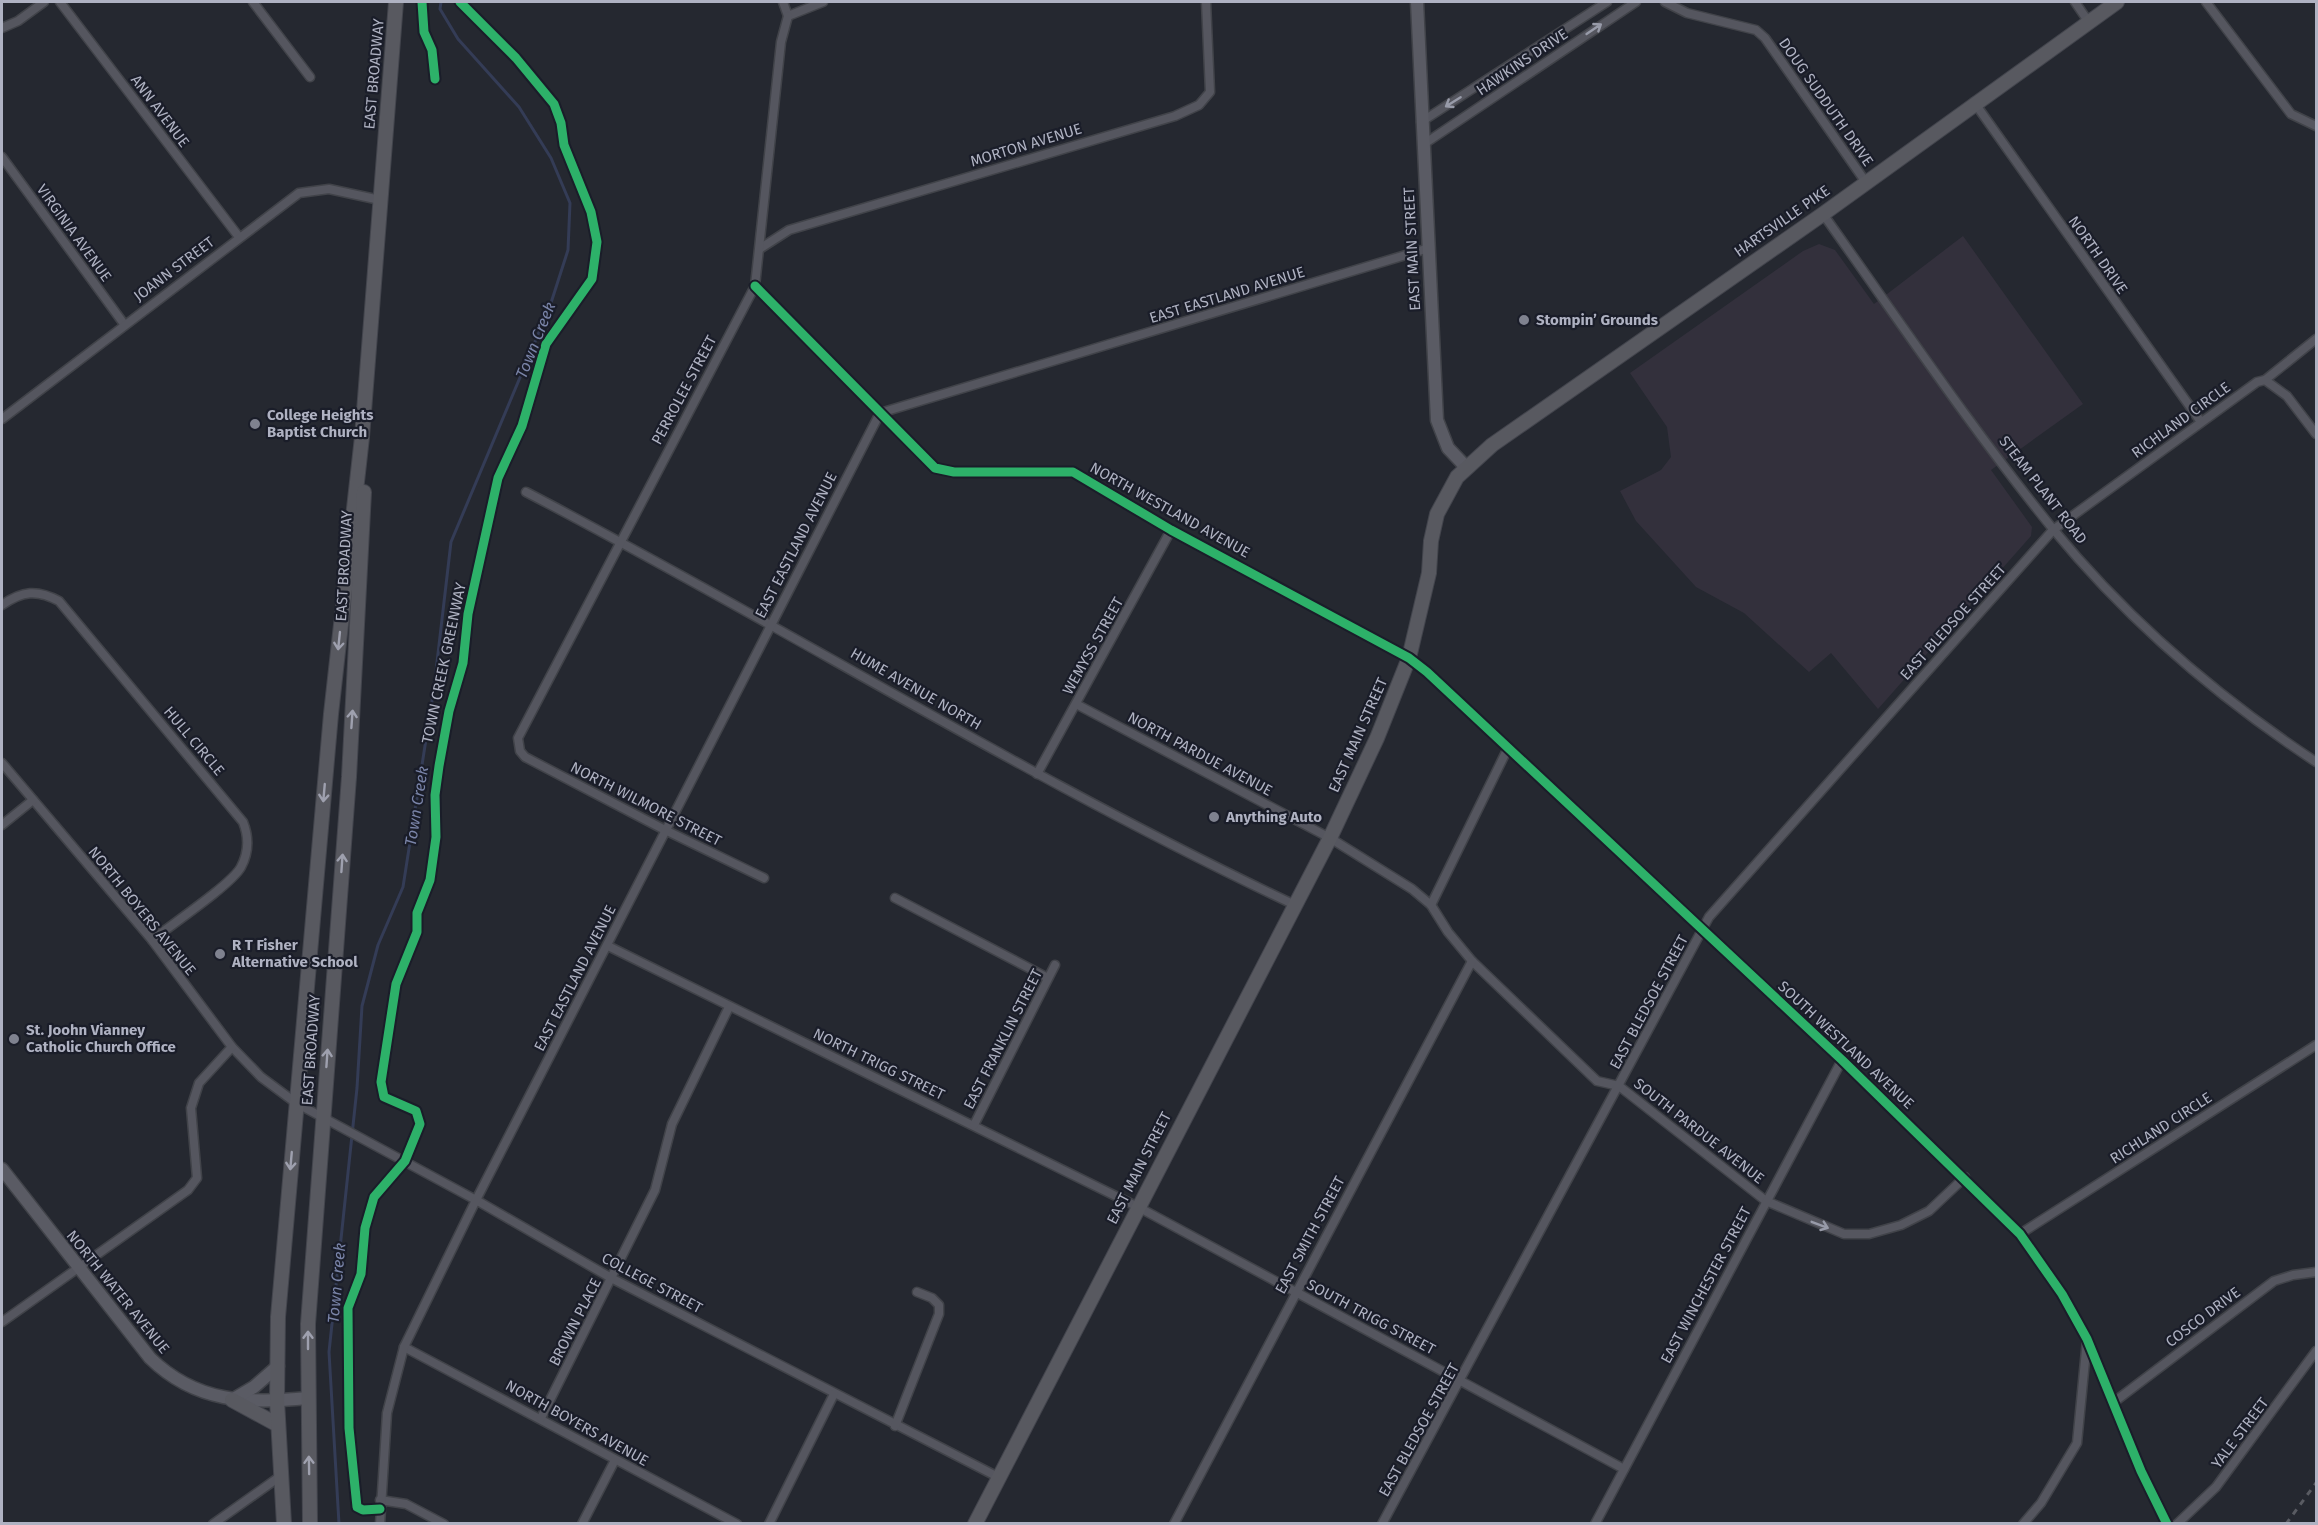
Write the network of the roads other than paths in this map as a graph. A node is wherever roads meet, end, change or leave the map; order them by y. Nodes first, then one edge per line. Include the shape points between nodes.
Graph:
1 (44, 2) edge
2 (60, 2) edge
3 (253, 2) edge
4 (396, 2) edge
5 (783, 2) edge
6 (823, 2) edge
7 (1206, 2) edge
8 (1416, 2) edge
9 (1607, 2) edge
10 (1636, 2) edge
11 (1665, 2) edge
12 (2075, 2) edge
13 (2116, 2) edge
14 (2206, 2) edge
15 (788, 16) junction
16 (2088, 21) junction
17 (2, 28) edge
18 (310, 77) dead end
19 (1974, 102) junction
20 (1421, 122) junction
21 (2316, 126) edge
22 (1424, 144) junction
23 (2, 158) edge
24 (1865, 181) junction
25 (380, 200) junction
26 (1822, 214) junction
27 (239, 237) junction
28 (760, 248) junction
29 (1429, 248) junction
30 (755, 286) junction
31 (124, 324) junction
32 (2316, 339) edge
33 (2265, 380) junction
34 (880, 413) junction
35 (2, 419) edge
36 (2201, 422) junction
37 (2316, 434) edge
38 (362, 466) junction
39 (1466, 467) junction
40 (526, 492) dead end
41 (1171, 530) junction
42 (2053, 530) junction
43 (620, 540) junction
44 (2, 605) edge
45 (771, 623) junction
46 (1409, 658) junction
47 (1076, 704) junction
48 (1508, 748) junction
49 (520, 751) joint
50 (2316, 762) edge
51 (2, 763) edge
52 (1037, 774) junction
53 (33, 800) junction
54 (2, 825) edge
55 (1311, 828) joint
56 (665, 830) junction
57 (1330, 838) junction
58 (764, 878) dead end
59 (895, 898) dead end
60 (1295, 905) junction
61 (1431, 905) junction
62 (1701, 931) junction
63 (152, 940) junction
64 (608, 946) junction
65 (1472, 961) junction
66 (1055, 965) dead end
67 (1048, 978) junction
68 (729, 1007) junction
69 (2316, 1045) edge
70 (232, 1047) junction
71 (1842, 1060) junction
72 (1619, 1086) junction
73 (296, 1103) junction
74 (323, 1116) junction
75 (974, 1125) junction
76 (2, 1169) edge
77 (1965, 1177) junction
78 (476, 1200) junction
79 (1766, 1201) junction
80 (1138, 1207) junction
81 (2020, 1234) junction
82 (79, 1268) junction
83 (2316, 1272) edge
84 (613, 1279) junction
85 (1295, 1291) junction
86 (917, 1292) dead end
87 (2, 1322) edge
88 (2087, 1339) junction
89 (404, 1347) junction
90 (2316, 1351) edge
91 (278, 1366) junction
92 (1462, 1380) junction
93 (834, 1394) junction
94 (308, 1398) junction
95 (232, 1401) junction
96 (277, 1401) junction
97 (2114, 1402) junction
98 (541, 1418) junction
99 (278, 1425) junction
100 (895, 1426) junction
101 (615, 1460) junction
102 (1624, 1469) junction
103 (282, 1475) junction
104 (1000, 1478) junction
105 (381, 1500) junction
106 (213, 1524) edge
107 (284, 1524) edge
108 (310, 1524) edge
109 (380, 1524) edge
110 (444, 1524) edge
111 (582, 1524) edge
112 (736, 1524) edge
113 (769, 1524) edge
114 (975, 1524) edge
115 (1174, 1524) edge
116 (1382, 1524) edge
117 (1595, 1524) edge
118 (2023, 1524) edge
119 (2167, 1524) edge
120 (2177, 1524) edge

1 - 17 street
2 - 27 street, ANN AVENUE
3 - 18 street
4 - 25 main road, EAST BROADWAY
5 - 15 street
6 - 15 street
7 - 28 street, MORTON AVENUE via 1209,92 1199,105 1176,116 789,230
8 - 20 street, EAST MAIN STREET
9 -> 20 street, HAWKINS DRIVE
22 -> 10 street, HAWKINS DRIVE
11 - 24 street, DOUG SUDDUTH DRIVE via 1687,13 1756,30 1765,38
12 - 16 street
13 - 16 main road, HARTSVILLE PIKE
14 - 21 street via 2292,114
15 - 28 street, PERROLEE STREET via 781,42
16 - 19 main road, HARTSVILLE PIKE
19 - 24 main road, HARTSVILLE PIKE
19 - 36 street, NORTH DRIVE
20 - 22 street, EAST MAIN STREET
22 - 29 street, EAST MAIN STREET
23 - 31 street, VIRGINIA AVENUE
24 - 26 main road, HARTSVILLE PIKE
25 - 27 street, JOANN STREET via 329,189 299,193
25 - 38 main road, EAST BROADWAY
26 - 39 main road, HARTSVILLE PIKE via 1552,402
26 - 42 street, STEAM PLANT ROAD
27 - 31 street, JOANN STREET
28 - 30 street, PERROLEE STREET
29 - 34 street, EAST EASTLAND AVENUE
29 - 39 street, EAST MAIN STREET via 1437,420 1448,448
30 - 34 street, NORTH WESTLAND AVENUE
30 - 43 street, PERROLEE STREET
31 - 35 street, JOANN STREET
32 - 33 street, RICHLAND CIRCLE
33 - 36 street, RICHLAND CIRCLE
33 - 37 street via 2287,396
34 - 41 street, NORTH WESTLAND AVENUE via 935,468 954,472 1073,472
34 - 45 street, EAST EASTLAND AVENUE
36 - 42 street, RICHLAND CIRCLE
38 -> 73 main road, EAST BROADWAY via 330,726
74 -> 38 main road, EAST BROADWAY via 349,777
39 - 46 main road, EAST MAIN STREET via 1448,489 1437,514 1429,573
40 - 43 street, HUME AVENUE NORTH
41 - 46 street, NORTH WESTLAND AVENUE
41 - 47 street, WEMYSS STREET
42 - 50 street, STEAM PLANT ROAD via 2176,656
42 - 62 street, EAST BLEDSOE STREET
43 - 45 street, HUME AVENUE NORTH
43 - 49 street, PERROLEE STREET via 518,738
44 - 63 street, HULL CIRCLE via 23,593 36,592 59,601 243,822 248,836 246,852 235,875
45 - 52 street, HUME AVENUE NORTH
45 - 56 street, EAST EASTLAND AVENUE
46 - 48 street, SOUTH WESTLAND AVENUE
46 - 57 main road, EAST MAIN STREET
47 - 52 street, WEMYSS STREET
47 - 55 street, NORTH PARDUE AVENUE
48 - 61 street
48 - 62 street, SOUTH WESTLAND AVENUE
49 - 56 street, NORTH WILMORE STREET
51 - 53 street, NORTH BOYERS AVENUE
52 - 60 street, HUME AVENUE NORTH
53 - 54 street
53 - 63 street, NORTH BOYERS AVENUE
55 - 57 street, SOUTH PARDUE AVENUE
56 - 58 street, NORTH WILMORE STREET
56 - 64 street, EAST EASTLAND AVENUE
57 - 60 main road, EAST MAIN STREET
57 - 61 street, SOUTH PARDUE AVENUE
59 - 67 street
60 - 80 main road, EAST MAIN STREET
61 - 65 street, SOUTH PARDUE AVENUE
62 - 71 street, SOUTH WESTLAND AVENUE
62 - 72 street, EAST BLEDSOE STREET
63 - 70 street, NORTH BOYERS AVENUE
64 - 68 street, NORTH TRIGG STREET
64 - 78 street, EAST EASTLAND AVENUE
65 - 72 street, SOUTH PARDUE AVENUE via 1597,1081
65 - 85 street, EAST SMITH STREET
66 - 67 street, EAST FRANKLIN STREET
67 - 75 street, EAST FRANKLIN STREET
68 - 75 street, NORTH TRIGG STREET
68 - 84 street, BROWN PLACE via 672,1124 655,1190
69 - 81 street, RICHLAND CIRCLE
70 - 73 street, NORTH BOYERS AVENUE via 261,1077
70 - 82 street via 199,1083 191,1108 197,1161 192,1185
71 - 77 street, SOUTH WESTLAND AVENUE
71 - 79 street, EAST WINCHESTER STREET
72 - 79 street, SOUTH PARDUE AVENUE
72 - 92 street, EAST BLEDSOE STREET
73 - 74 street, COLLEGE STREET
73 -> 91 main road, EAST BROADWAY
74 - 78 street, COLLEGE STREET
94 -> 74 main road, EAST BROADWAY via 308,1324
75 - 80 street, NORTH TRIGG STREET
76 - 82 street, NORTH WATER AVENUE
79 -> 77 street, SOUTH PARDUE AVENUE via 1844,1234 1869,1234 1901,1225 1929,1211
77 - 81 street, SOUTH WESTLAND AVENUE
78 - 84 street, COLLEGE STREET
78 - 89 street, EAST EASTLAND AVENUE
79 - 102 street, EAST WINCHESTER STREET
80 - 85 street, SOUTH TRIGG STREET
80 - 104 main road, EAST MAIN STREET
81 - 88 street, SOUTH WESTLAND AVENUE via 2062,1294
82 - 87 street
82 - 95 street, NORTH WATER AVENUE via 164,1372 203,1392
83 - 97 street, COSCO DRIVE via 2274,1281
84 - 93 street, COLLEGE STREET
84 - 98 street, BROWN PLACE
85 - 92 street, SOUTH TRIGG STREET
85 - 115 street, EAST SMITH STREET
86 - 100 street via 939,1305 939,1314
88 - 97 street, SOUTH WESTLAND AVENUE
88 - 118 street via 2077,1443 2041,1503
89 - 98 street, NORTH BOYERS AVENUE
89 - 105 street, EAST EASTLAND AVENUE via 387,1413
90 - 120 street, YALE STREET via 2216,1487
91 - 95 street
91 - 96 main road, EAST BROADWAY
92 - 102 street, SOUTH TRIGG STREET
92 - 116 street, EAST BLEDSOE STREET
93 - 100 street, COLLEGE STREET
93 - 113 street
94 - 96 street, NORTH WATER AVENUE
108 -> 94 main road, EAST BROADWAY
95 - 96 street, NORTH WATER AVENUE
95 - 99 main road
96 - 99 main road, EAST BROADWAY
97 - 119 street, SOUTH WESTLAND AVENUE
98 - 101 street, NORTH BOYERS AVENUE
99 - 103 main road, EAST BROADWAY
100 - 104 street, COLLEGE STREET
101 - 111 street
101 - 112 street, NORTH BOYERS AVENUE
102 - 117 street, EAST WINCHESTER STREET
103 - 106 street
103 - 107 main road, EAST BROADWAY
104 - 114 main road, EAST MAIN STREET
105 - 109 street, EAST EASTLAND AVENUE
105 - 110 street via 406,1504

